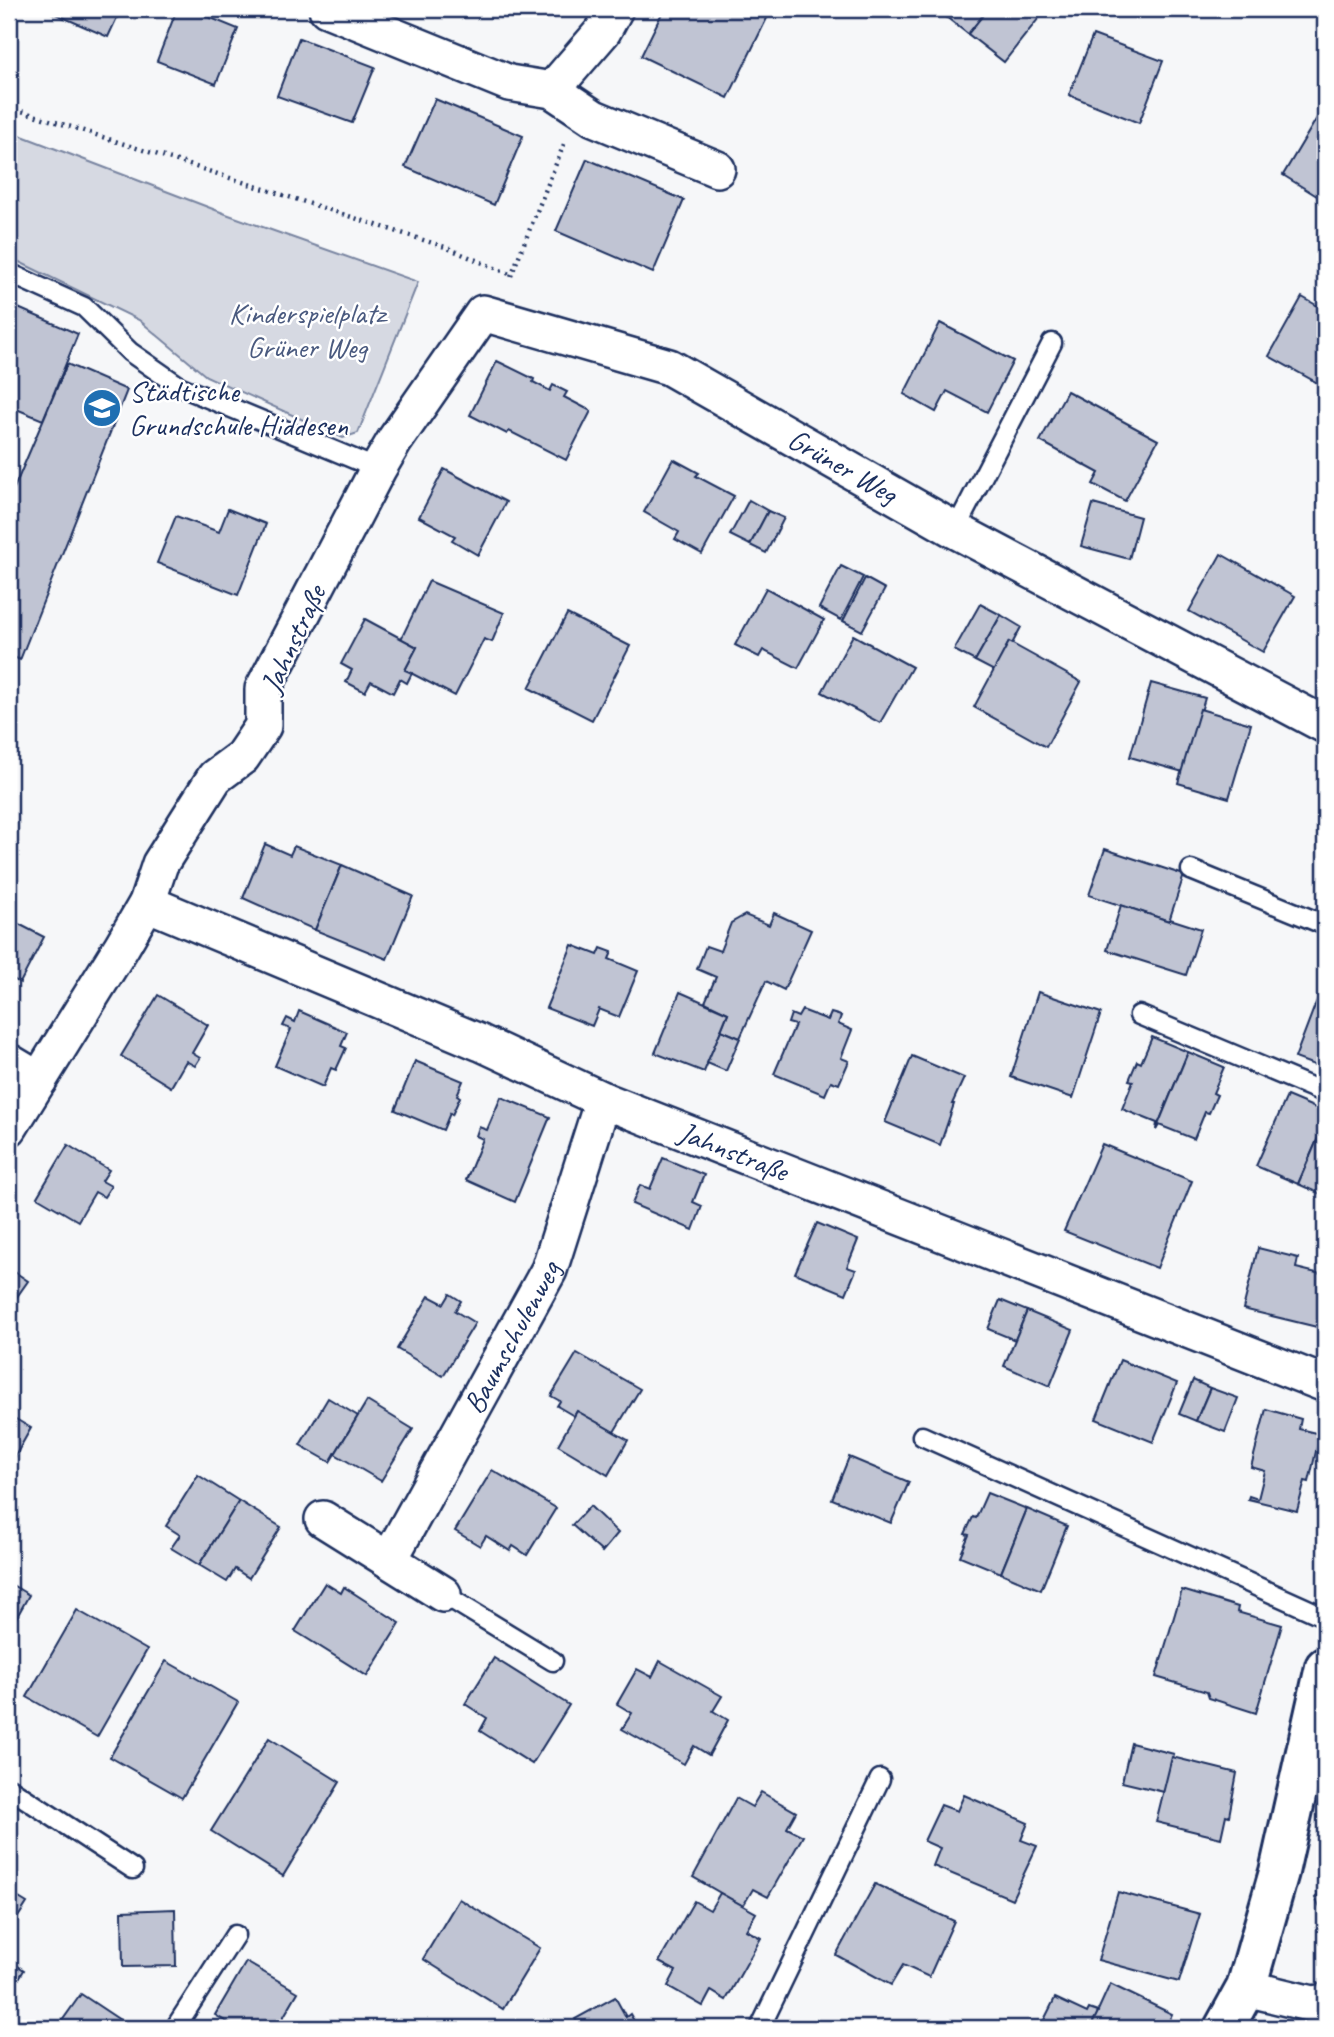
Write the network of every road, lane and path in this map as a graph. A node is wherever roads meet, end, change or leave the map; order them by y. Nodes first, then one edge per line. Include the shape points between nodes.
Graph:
1 (327, 9) edge
2 (615, 9) edge
3 (552, 90) junction
4 (9, 107) edge
5 (717, 169) dead end
6 (9, 273) edge
7 (512, 275) junction
8 (483, 313) junction
9 (1052, 343) dead end
10 (386, 455) junction
11 (955, 530) junction
12 (1325, 725) edge
13 (1191, 870) dead end
14 (147, 902) junction
15 (1325, 925) edge
16 (1139, 1015) dead end
17 (9, 1062) edge
18 (40, 1080) junction
19 (1325, 1093) edge
20 (603, 1100) junction
21 (9, 1128) edge
22 (1325, 1384) edge
23 (922, 1436) dead end
24 (323, 1519) dead end
25 (389, 1560) junction
26 (443, 1594) joint
27 (1325, 1617) edge
28 (553, 1661) dead end
29 (1325, 1667) edge
30 (880, 1779) dead end
31 (9, 1788) edge
32 (133, 1869) dead end
33 (235, 1935) dead end
34 (1246, 1989) junction
35 (1325, 2002) edge
36 (175, 2028) edge
37 (761, 2028) edge
38 (1224, 2028) edge

1 - 3 street via 509,83
2 - 3 street via 603,32
3 - 5 street via 594,118
3 - 7 path via 570,127
4 - 7 path via 445,247
6 - 10 lane via 84,307 130,352 179,386
7 - 8 path
8 - 10 street
8 - 11 street, Grüner Weg via 669,367
9 - 11 lane
10 - 14 street, Jahnstraße via 262,689 262,726 242,757 215,777 160,864
11 - 12 street, Grüner Weg
13 - 15 lane
14 - 18 street, Jahnstraße
14 - 20 street, Jahnstraße via 481,1043
16 - 19 lane
17 - 18 street
18 - 21 street, Jahnstraße
20 - 22 street, Jahnstraße
20 - 25 street, Baumschulenweg via 549,1270
23 - 27 lane
24 - 25 street
25 - 26 street
26 - 28 lane
29 - 34 main road via 1279,1872
30 - 37 lane
31 - 32 lane
33 - 36 lane
34 - 35 street via 1312,2004
34 - 38 main road

